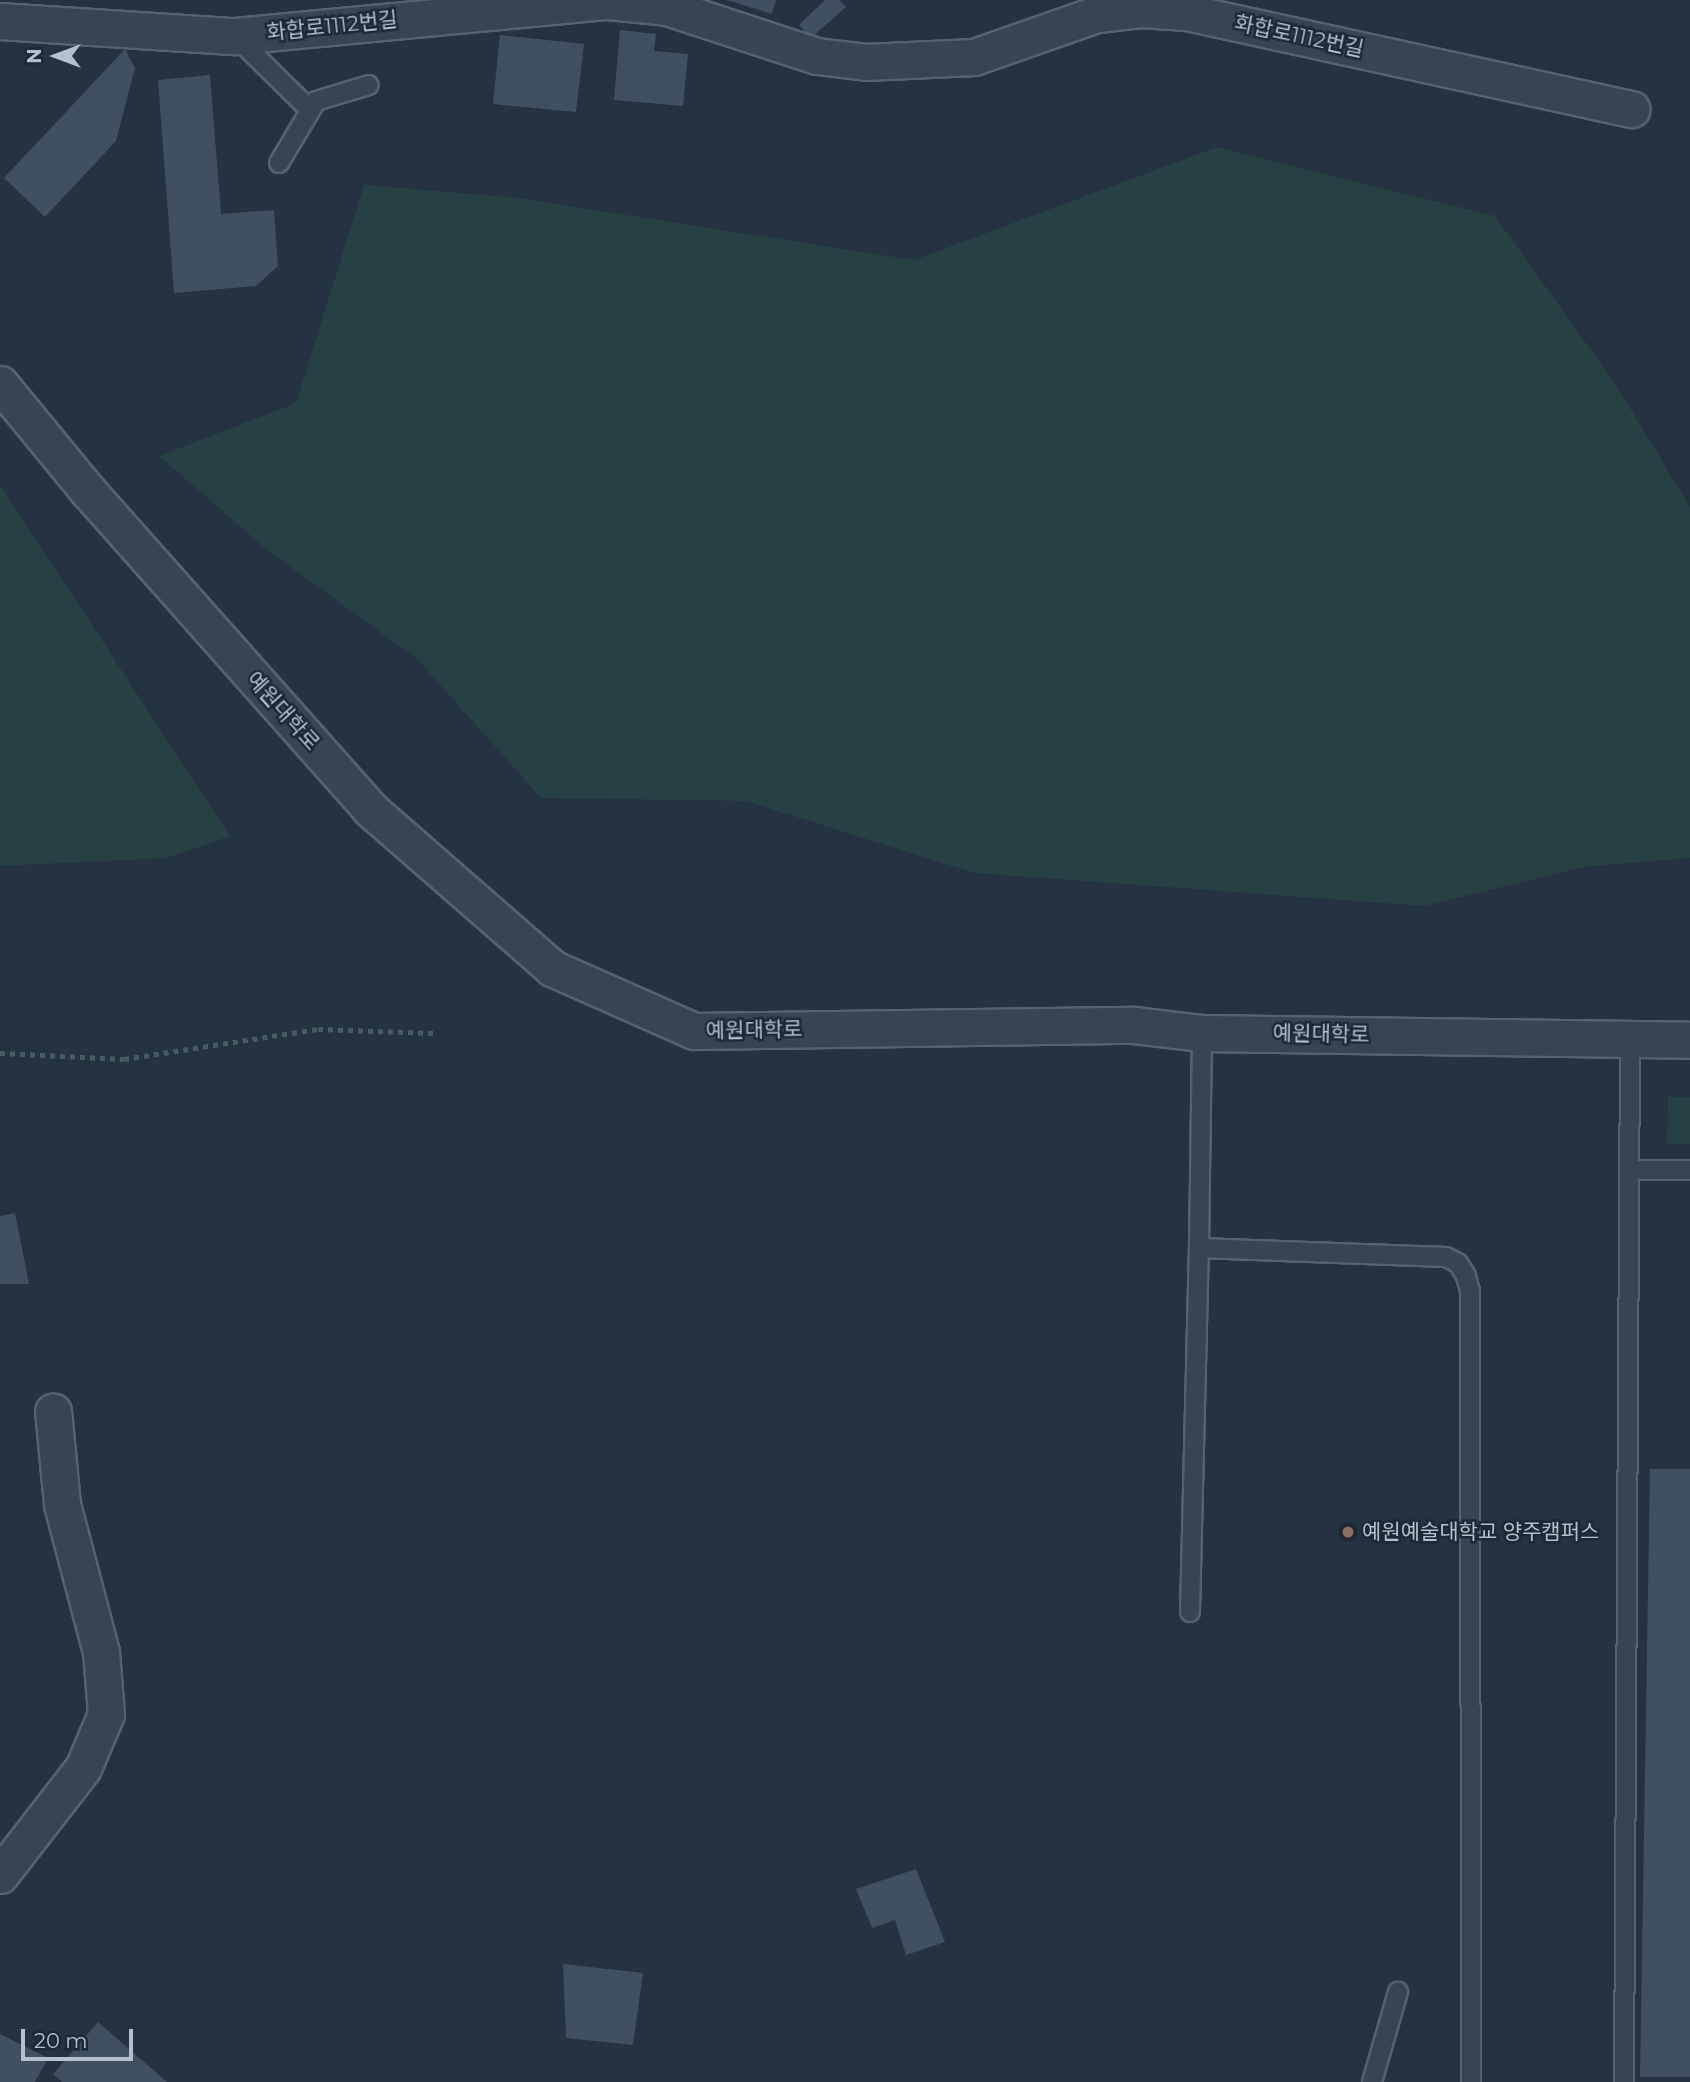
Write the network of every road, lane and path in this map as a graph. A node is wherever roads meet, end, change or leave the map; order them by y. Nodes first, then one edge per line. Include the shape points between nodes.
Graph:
1 (13, 14) edge
2 (235, 36) junction
3 (369, 85) dead end
4 (1632, 108) dead end
5 (309, 110) junction
6 (279, 163) dead end
7 (0, 384) edge
8 (1202, 1032) junction
9 (433, 1033) dead end
10 (1630, 1039) junction
11 (1690, 1040) edge
12 (0, 1053) edge
13 (1629, 1170) junction
14 (1690, 1170) edge
15 (1199, 1248) junction
16 (53, 1411) dead end
17 (1190, 1612) dead end
18 (0, 1875) edge
19 (1398, 1992) dead end
20 (1372, 2082) edge
21 (1471, 2082) edge
22 (1624, 2082) edge

1 - 2 street, 화합로1112번길
2 - 4 street, 화합로1112번길 via 607,1 667,7 817,56 866,62 919,61 974,57 1097,15 1152,10 1186,12
2 - 5 lane
3 - 5 lane via 328,94
5 - 6 lane
7 - 8 street, 예원대학로 via 88,491 370,809 552,968 694,1031 1134,1025
8 - 10 street, 예원대학로
8 - 15 lane
9 - 12 path via 318,1029 124,1059
10 - 11 street, 예원대학로
10 - 13 lane
13 - 14 lane
13 - 22 lane
15 - 17 lane
15 - 21 lane via 1446,1257 1458,1263 1466,1276 1470,1291
16 - 18 street via 62,1504 101,1652 106,1714 83,1768
19 - 20 lane

